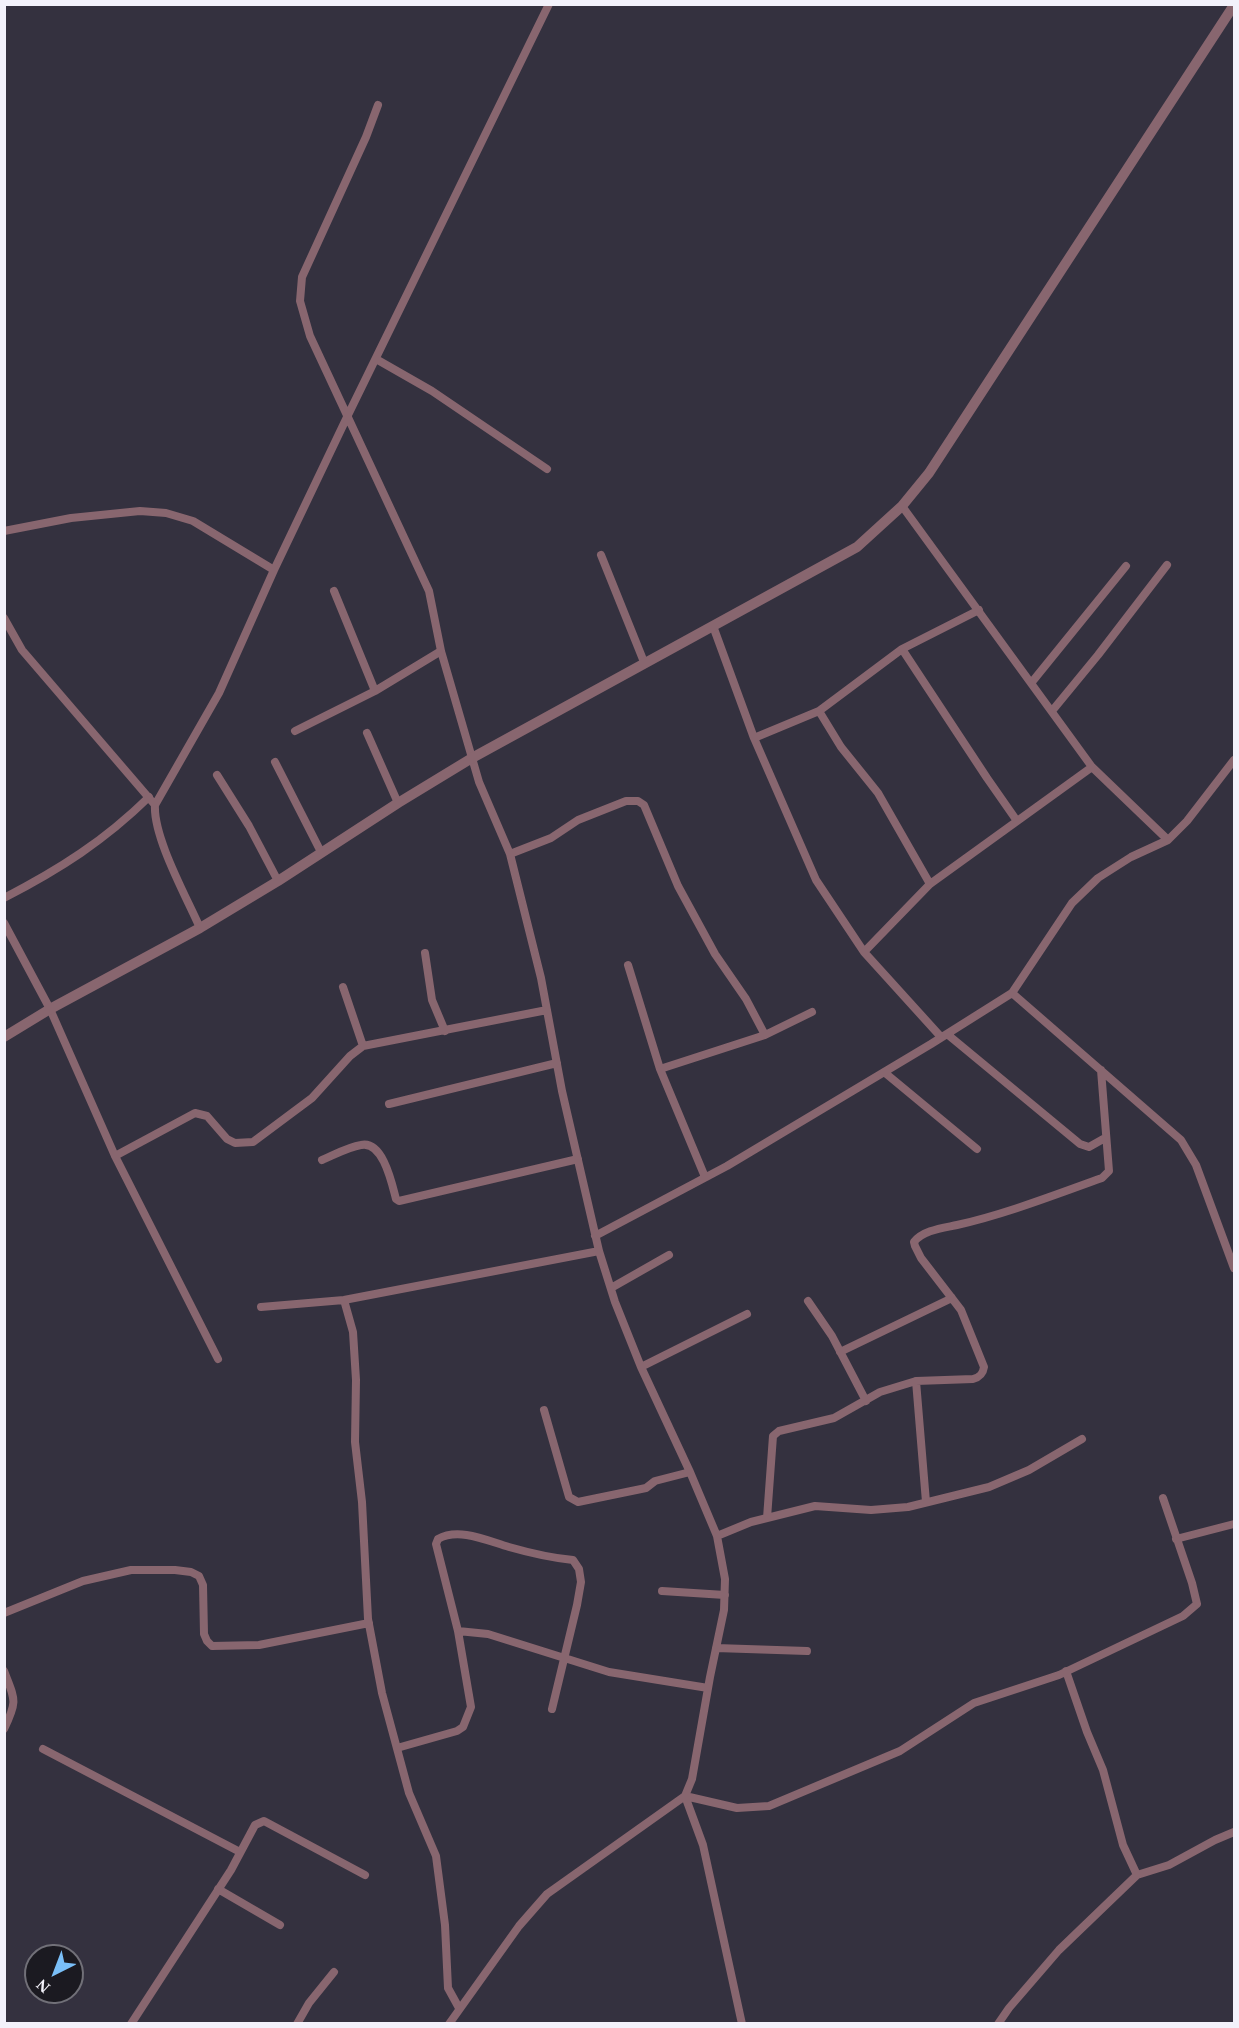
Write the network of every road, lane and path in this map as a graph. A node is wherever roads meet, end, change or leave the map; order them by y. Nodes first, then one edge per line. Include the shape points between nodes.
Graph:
1 (549, 4) edge
2 (1234, 5) edge
3 (378, 105) dead end
4 (376, 359) junction
5 (348, 415) junction
6 (547, 469) dead end
7 (902, 506) junction
8 (4, 531) edge
9 (601, 555) dead end
10 (1167, 565) dead end
11 (1126, 566) dead end
12 (274, 570) junction
13 (334, 591) dead end
14 (979, 610) junction
15 (4, 618) edge
16 (713, 626) junction
17 (902, 649) junction
18 (441, 651) junction
19 (644, 662) junction
20 (1032, 682) junction
21 (375, 691) junction
22 (819, 711) junction
23 (1052, 711) junction
24 (295, 731) dead end
25 (368, 733) dead end
26 (754, 738) junction
27 (472, 758) junction
28 (1234, 760) edge
29 (275, 762) dead end
30 (1092, 767) junction
31 (217, 775) dead end
32 (148, 797) junction
33 (398, 802) junction
34 (155, 805) junction
35 (1017, 821) junction
36 (1168, 840) junction
37 (321, 852) junction
38 (510, 854) junction
39 (278, 881) junction
40 (930, 884) junction
41 (4, 898) edge
42 (4, 923) edge
43 (200, 928) junction
44 (864, 952) junction
45 (425, 953) dead end
46 (628, 965) dead end
47 (343, 987) dead end
48 (1012, 993) junction
49 (50, 1009) junction
50 (547, 1010) junction
51 (812, 1012) dead end
52 (445, 1031) junction
53 (765, 1035) junction
54 (944, 1035) junction
55 (4, 1037) edge
56 (363, 1046) junction
57 (557, 1063) junction
58 (660, 1068) junction
59 (1101, 1070) junction
60 (884, 1072) junction
61 (389, 1104) dead end
62 (1106, 1138) junction
63 (977, 1149) dead end
64 (115, 1156) junction
65 (578, 1159) junction
66 (322, 1160) dead end
67 (705, 1177) junction
68 (595, 1236) junction
69 (599, 1251) junction
70 (669, 1255) dead end
71 (1234, 1268) edge
72 (611, 1288) junction
73 (952, 1298) junction
74 (344, 1300) junction
75 (808, 1300) dead end
76 (261, 1307) dead end
77 (747, 1314) dead end
78 (840, 1352) junction
79 (218, 1359) dead end
80 (641, 1367) junction
81 (916, 1381) junction
82 (866, 1401) junction
83 (544, 1410) dead end
84 (1082, 1439) dead end
85 (690, 1472) junction
86 (1162, 1498) dead end
87 (926, 1502) junction
88 (767, 1518) junction
89 (1234, 1524) edge
90 (717, 1536) junction
91 (1176, 1539) junction
92 (662, 1591) dead end
93 (724, 1595) junction
94 (4, 1612) edge
95 (369, 1623) junction
96 (458, 1631) junction
97 (716, 1648) junction
98 (807, 1651) dead end
99 (564, 1658) junction
100 (4, 1671) edge
101 (1066, 1671) junction
102 (708, 1688) junction
103 (552, 1709) dead end
104 (4, 1729) edge
105 (397, 1748) junction
106 (43, 1749) dead end
107 (685, 1796) junction
108 (1234, 1832) edge
109 (240, 1852) junction
110 (364, 1875) dead end
111 (1137, 1875) junction
112 (218, 1889) junction
113 (280, 1925) dead end
114 (334, 1972) dead end
115 (459, 2008) junction
116 (131, 2024) edge
117 (297, 2024) edge
118 (448, 2024) edge
119 (742, 2024) edge
120 (998, 2024) edge

1 - 4 street
2 - 7 street via 929,473
3 - 5 street via 302,277 300,301 310,336
4 - 5 street
4 - 6 street via 432,391
5 - 12 street
5 - 18 street via 429,591
7 - 14 street
7 - 16 street via 857,547
8 - 12 street via 82,517 140,511 166,513 193,521
9 - 19 street
10 - 23 street
11 - 20 street
12 - 34 street via 219,693
13 - 21 street
14 - 17 street
14 - 20 street
15 - 32 street via 22,650
16 - 19 street
16 - 26 street
17 - 22 street
17 - 35 street
18 - 21 street
18 - 27 street
19 - 27 street
20 - 23 street
21 - 24 street
22 - 26 street
22 - 40 street via 878,794
23 - 30 street
25 - 33 street
26 - 44 street via 816,880
27 - 33 street
27 - 38 street
28 - 36 street
29 - 37 street
30 - 35 street
30 - 36 street
31 - 39 street
32 - 34 street
32 - 41 street via 75,859
33 - 37 street
34 - 43 street via 154,817 162,842
35 - 40 street
36 - 48 street via 1098,878 1072,903
37 - 39 street
38 - 50 street
38 - 53 street via 626,801 644,805 678,886
39 - 43 street
40 - 44 street
42 - 49 street
43 - 49 street
44 - 54 street
45 - 52 street via 432,1000
46 - 58 street
47 - 56 street
48 - 54 street
48 - 59 street
49 - 55 street
49 - 64 street
50 - 52 street
50 - 57 street
51 - 53 street
52 - 56 street
53 - 58 street
54 - 60 street
54 - 62 street via 1080,1144 1089,1147
56 - 64 street via 312,1098 253,1142 235,1143 227,1139 207,1116 195,1113
57 - 61 street
57 - 65 street
58 - 67 street
59 - 62 street
59 - 71 street via 1181,1140 1196,1165
60 - 63 street
60 - 67 street
62 - 73 street via 1109,1171 1102,1178 989,1218 919,1236 915,1246
64 - 79 street
65 - 66 street via 399,1201 386,1164 372,1146 363,1144
65 - 68 street
67 - 68 street
68 - 69 street
69 - 72 street
69 - 74 street
70 - 72 street
72 - 80 street
73 - 78 street
73 - 81 street via 961,1310 983,1372 973,1379
74 - 76 street
74 - 95 street via 354,1342 355,1442
75 - 78 street
77 - 80 street
78 - 82 street
80 - 85 street
81 - 82 street via 880,1392
81 - 87 street
82 - 88 street via 834,1418 779,1431 773,1436
83 - 85 street via 573,1500 646,1488
84 - 87 street via 1029,1470 989,1487
85 - 90 street
86 - 91 street
87 - 88 street via 871,1510 815,1506
88 - 90 street
89 - 91 street
90 - 93 street
91 - 101 street via 1197,1604 1183,1616
92 - 93 street
93 - 97 street
94 - 95 street via 83,1581 131,1570 175,1570 199,1576 203,1585 204,1634 212,1646 259,1645
95 - 105 street
96 - 99 street via 488,1634
96 - 99 street via 436,1544 444,1535 479,1536 509,1547 573,1560 581,1582
96 - 105 street via 471,1707 468,1717 457,1731
97 - 98 street
97 - 102 street
99 - 102 street via 609,1672
99 - 103 street
100 - 104 street via 15,1701
101 - 107 street via 974,1703 900,1751 769,1806 737,1808
101 - 111 street via 1103,1770 1123,1845
102 - 107 street via 692,1779
105 - 115 street via 409,1792 436,1856 448,1988
106 - 109 street
107 - 115 street via 547,1894
107 - 119 street via 703,1845
108 - 111 street via 1169,1865
109 - 110 street via 255,1825 264,1821
109 - 112 street
111 - 120 street via 1073,1936
112 - 113 street
112 - 116 street
114 - 117 street
115 - 118 street

